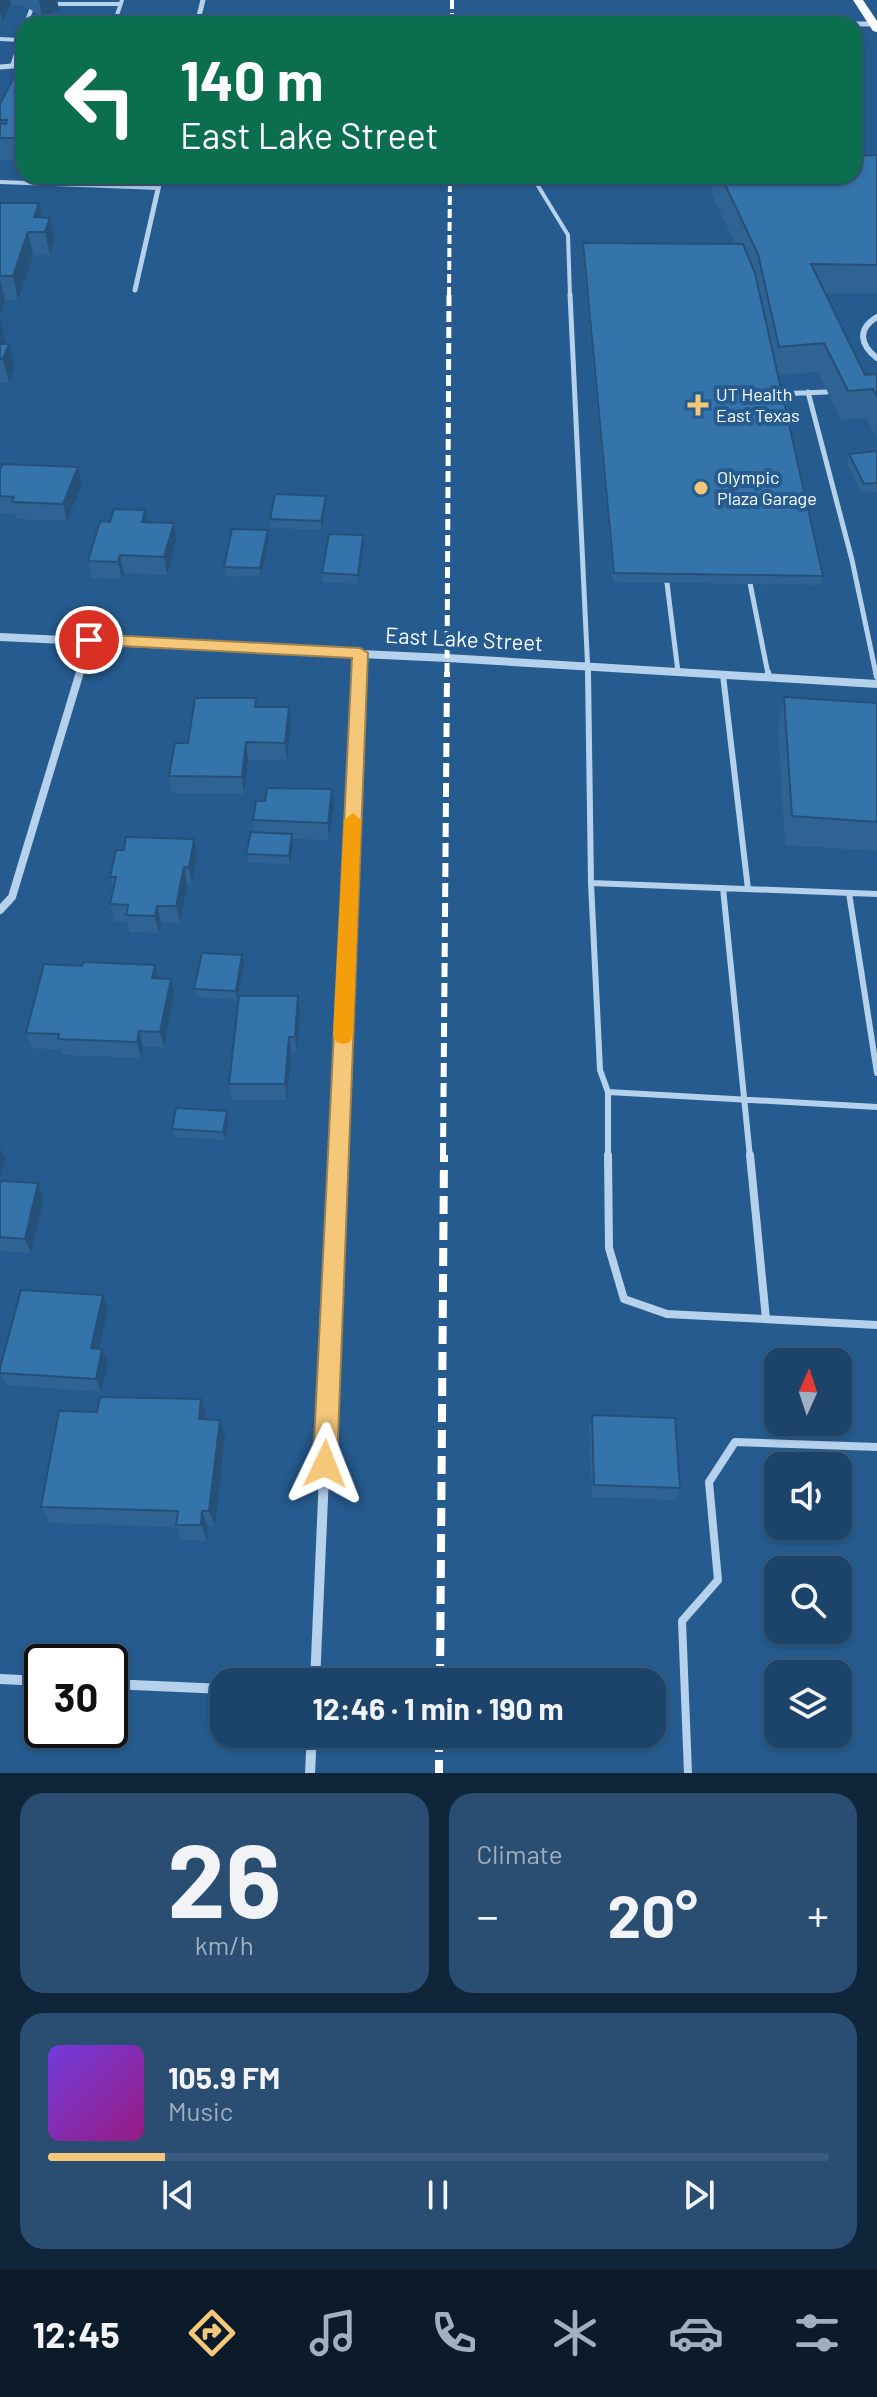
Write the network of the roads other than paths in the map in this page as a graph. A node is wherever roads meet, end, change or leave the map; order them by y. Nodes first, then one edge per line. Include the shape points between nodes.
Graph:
1 (858, 0) edge
2 (121, 2) edge
3 (48, 4) dead end
4 (31, 10) dead end
5 (29, 16) edge
6 (875, 27) edge
7 (16, 56) edge
8 (12, 66) junction
9 (16, 66) edge
10 (0, 67) edge
11 (51, 184) edge
12 (159, 184) edge
13 (537, 184) edge
14 (77, 185) joint
15 (158, 188) junction
16 (135, 290) dead end
17 (877, 317) edge
18 (877, 358) edge
19 (808, 392) junction
20 (827, 392) dead end
21 (776, 394) edge
22 (667, 583) edge
23 (750, 583) edge
24 (0, 637) edge
25 (89, 640) junction
26 (360, 653) junction
27 (588, 666) junction
28 (678, 672) junction
29 (723, 675) junction
30 (877, 677) edge
31 (769, 678) junction
32 (877, 684) edge
33 (591, 883) junction
34 (723, 888) junction
35 (748, 889) junction
36 (849, 893) junction
37 (877, 894) edge
38 (0, 910) edge
39 (877, 1073) edge
40 (608, 1092) junction
41 (743, 1100) junction
42 (877, 1107) edge
43 (766, 1319) junction
44 (877, 1325) edge
45 (877, 1447) edge
46 (316, 1668) edge
47 (0, 1679) edge
48 (24, 1680) edge
49 (128, 1685) edge
50 (210, 1688) edge
51 (311, 1748) edge
52 (310, 1773) edge
53 (688, 1773) edge

1 - 6 main road
2 - 3 lane
4 - 5 lane
7 - 8 lane
8 - 9 street
8 - 10 street
11 - 14 lane
12 - 15 street
13 - 27 lane via 568,235
14 - 15 lane
15 - 16 street
17 - 18 street via 860,335
19 - 20 lane
19 - 21 lane
19 - 30 lane
22 - 28 lane
23 - 31 lane
24 - 25 street, East Lake Street
25 - 26 street, East Lake Street
25 - 38 street via 12,897
26 - 27 street, East Lake Street
26 - 46 street
27 - 28 street, East Lake Street
27 - 33 lane
28 - 29 street, East Lake Street
29 - 31 street, East Lake Street
29 - 35 lane
31 - 32 street, East Lake Street
33 - 34 lane
33 - 40 lane via 600,1070
34 - 35 lane
34 - 41 lane
35 - 36 lane
36 - 37 lane
36 - 39 lane
40 - 41 lane
40 - 43 lane via 609,1248 624,1299 667,1314
41 - 42 lane
41 - 43 lane
43 - 44 lane
45 - 53 lane via 735,1442 709,1482 718,1580 682,1621
47 - 48 street
49 - 50 street
51 - 52 street

